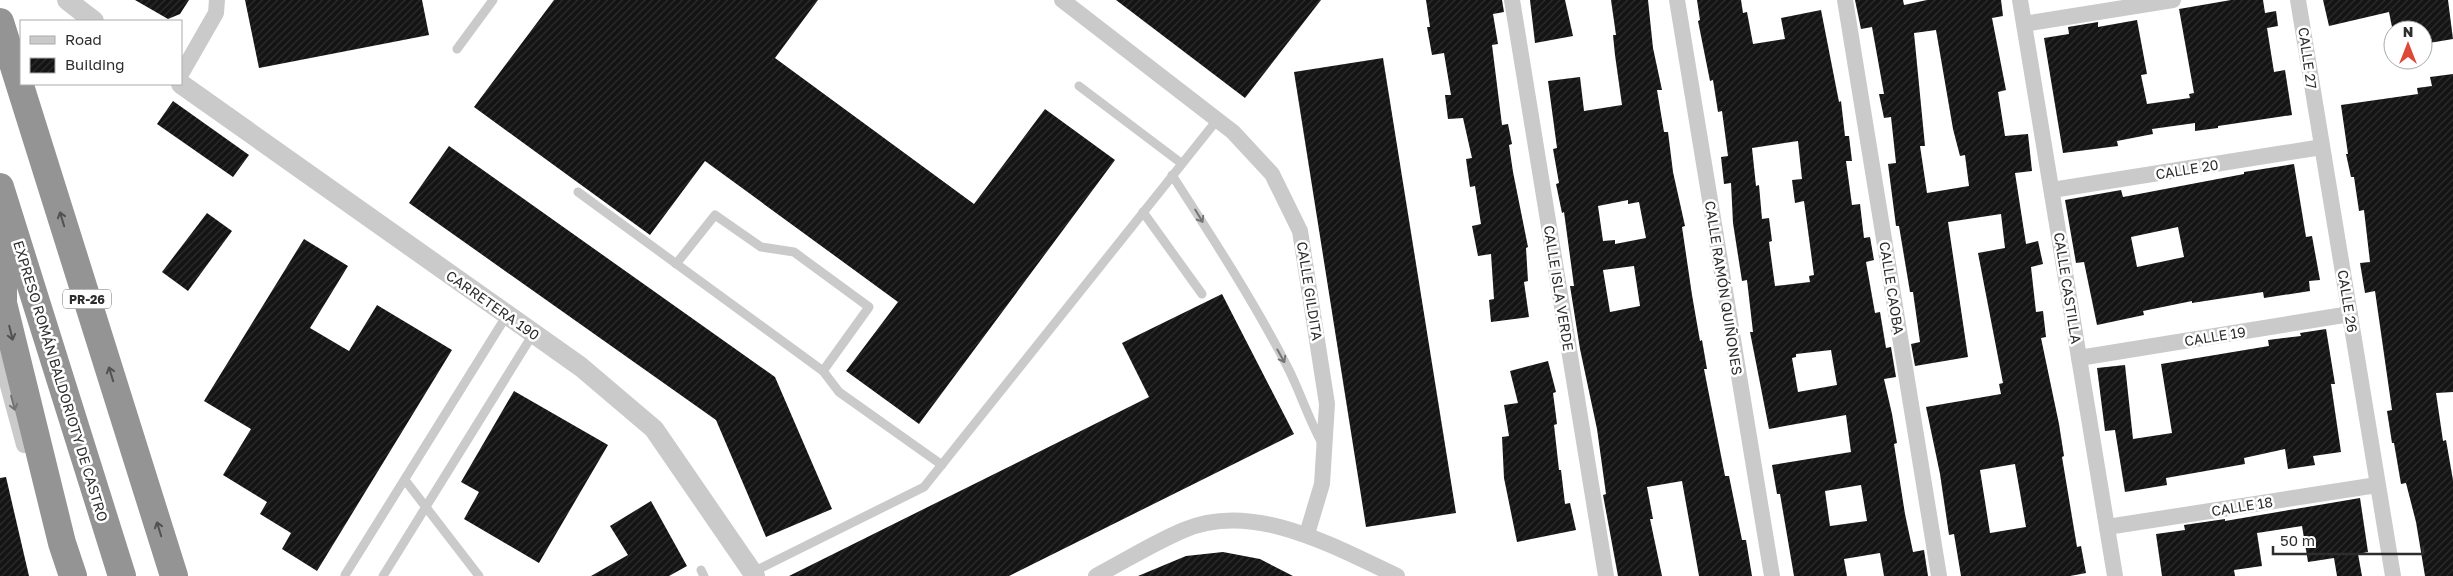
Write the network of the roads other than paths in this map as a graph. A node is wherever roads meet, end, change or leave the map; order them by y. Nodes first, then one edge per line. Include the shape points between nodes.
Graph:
1 (67, 0) edge
2 (217, 0) edge
3 (493, 0) edge
4 (1062, 0) edge
5 (1512, 0) edge
6 (1676, 0) edge
7 (1845, 0) edge
8 (2020, 0) edge
9 (2173, 0) edge
10 (2298, 0) edge
11 (93, 20) edge
12 (0, 22) edge
13 (2024, 24) junction
14 (457, 49) dead end
15 (182, 72) edge
16 (182, 85) edge
17 (1079, 86) dead end
18 (2316, 116) joint
19 (1217, 120) junction
20 (2322, 147) junction
21 (1182, 163) junction
22 (1172, 175) junction
23 (2052, 190) junction
24 (2, 192) edge
25 (578, 192) dead end
26 (1143, 212) junction
27 (676, 264) junction
28 (1202, 294) dead end
29 (2350, 314) junction
30 (507, 315) junction
31 (534, 334) junction
32 (0, 356) edge
33 (2079, 358) junction
34 (823, 371) junction
35 (1324, 445) junction
36 (942, 466) junction
37 (405, 480) junction
38 (2377, 485) junction
39 (427, 506) junction
40 (2107, 527) junction
41 (1307, 534) junction
42 (62, 542) junction
43 (754, 574) edge
44 (345, 575) edge
45 (73, 576) edge
46 (122, 576) edge
47 (174, 576) edge
48 (383, 576) edge
49 (479, 576) edge
50 (1096, 576) edge
51 (1397, 576) edge
52 (1606, 576) edge
53 (1772, 576) edge
54 (1939, 576) edge
55 (2116, 576) edge
56 (2393, 576) edge

1 - 11 street
2 - 15 street via 216,14
3 - 14 lane
4 - 19 street, CALLE GILDITA
5 - 52 street, CALLE ISLA VERDE
6 - 53 street, CALLE RAMÓN QUIÑONES
7 - 54 street, CALLE CAOBA
8 - 13 street, CALLE CASTILLA
9 - 13 street
10 - 18 street, CALLE 27
47 -> 12 highway, PR-26
13 - 23 street, CALLE CASTILLA
16 - 30 street, CARRETERA 190
17 - 21 lane
18 - 20 street, CALLE 26
19 - 21 lane
19 - 35 street, CALLE GILDITA via 1233,132 1272,174 1300,231 1327,404
20 - 23 street, CALLE 20
20 - 29 street, CALLE 26
21 - 22 lane
22 - 26 lane
22 -> 35 lane via 1264,324
23 - 33 street, CALLE CASTILLA
24 -> 42 highway via 4,303
24 - 46 highway, EXPRESO ROMÁN BALDORIOTY DE CASTRO
25 - 27 lane
26 - 28 lane
26 - 36 lane
27 - 34 lane
27 - 34 lane via 715,214 761,247 794,252 869,307
29 - 33 street, CALLE 19
29 - 38 street, CALLE 26
30 - 31 street, CARRETERA 190
30 - 37 lane
31 - 39 lane
31 - 43 street, CARRETERA 190 via 581,367 654,429
32 -> 42 street via 40,502
33 - 40 street, CALLE CASTILLA
34 - 36 lane via 839,392
35 - 41 street, CALLE GILDITA via 1322,484
36 - 43 lane via 924,487
37 - 39 lane
37 - 44 lane
38 - 40 street, CALLE 18
38 - 56 street, CALLE 26
39 - 48 lane
39 - 49 lane
40 - 55 street, CALLE CASTILLA
41 - 50 street via 1256,523 1222,520 1185,529
41 - 51 street
42 - 45 highway

